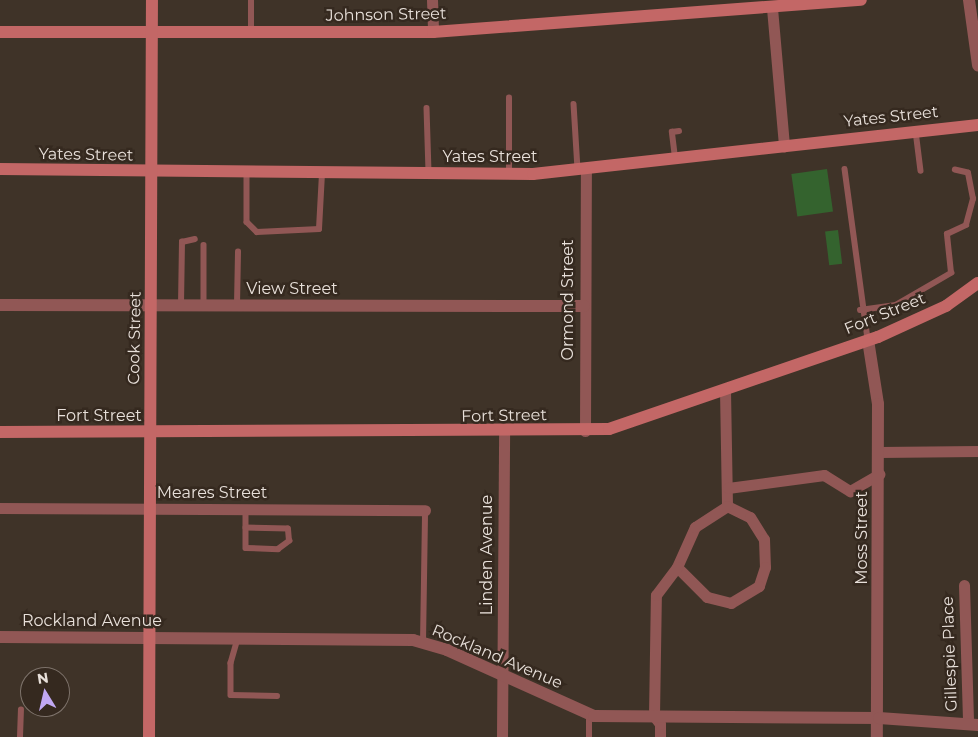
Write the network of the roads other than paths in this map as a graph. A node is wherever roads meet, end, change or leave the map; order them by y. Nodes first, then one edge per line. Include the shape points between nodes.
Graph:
1 (152, 0) edge
2 (251, 0) edge
3 (432, 0) edge
4 (861, 0) edge
5 (969, 0) edge
6 (772, 8) junction
7 (0, 32) edge
8 (432, 32) junction
9 (251, 33) junction
10 (152, 34) junction
11 (978, 65) edge
12 (509, 98) dead end
13 (574, 104) dead end
14 (427, 108) dead end
15 (978, 125) edge
16 (679, 131) dead end
17 (916, 131) junction
18 (784, 146) junction
19 (675, 159) junction
20 (0, 169) edge
21 (582, 169) junction
22 (844, 169) dead end
23 (955, 170) dead end
24 (152, 172) junction
25 (921, 172) dead end
26 (247, 173) junction
27 (322, 173) junction
28 (429, 173) junction
29 (509, 174) junction
30 (975, 199) edge
31 (195, 239) dead end
32 (204, 245) dead end
33 (238, 252) dead end
34 (978, 283) edge
35 (0, 305) edge
36 (152, 305) junction
37 (181, 305) junction
38 (204, 305) junction
39 (237, 305) junction
40 (584, 306) junction
41 (860, 310) junction
42 (868, 340) junction
43 (725, 390) junction
44 (585, 431) junction
45 (0, 432) edge
46 (149, 432) junction
47 (504, 432) junction
48 (978, 451) edge
49 (879, 452) junction
50 (879, 474) junction
51 (728, 488) junction
52 (727, 506) junction
53 (0, 508) edge
54 (149, 509) junction
55 (246, 509) junction
56 (425, 510) joint
57 (246, 528) junction
58 (677, 567) junction
59 (964, 585) dead end
60 (0, 637) edge
61 (150, 638) junction
62 (238, 639) junction
63 (423, 643) junction
64 (504, 677) junction
65 (277, 696) dead end
66 (590, 713) junction
67 (654, 716) junction
68 (21, 717) edge
69 (879, 718) junction
70 (973, 724) edge
71 (20, 737) edge
72 (149, 737) edge
73 (502, 737) edge
74 (589, 737) edge
75 (660, 737) edge
76 (877, 737) edge

1 - 10 main road, Cook Street
2 - 9 lane
3 - 8 street
4 - 6 main road, Johnson Street
5 - 11 street
6 - 8 main road, Johnson Street
6 - 18 street
7 - 10 main road, Johnson Street
8 - 9 main road, Johnson Street
9 - 10 main road, Johnson Street
10 - 24 main road, Cook Street
12 - 29 lane
13 - 21 lane
14 - 28 lane
15 - 17 main road, Yates Street
16 - 19 lane via 672,132
17 - 18 main road, Yates Street
17 - 25 lane
18 - 19 main road, Yates Street
19 - 21 main road, Yates Street
20 - 24 main road, Yates Street
21 - 29 main road, Yates Street
21 - 40 street, Ormond Street
22 - 41 lane
23 - 30 lane via 968,173
24 - 26 main road, Yates Street
24 - 36 main road, Cook Street
26 - 27 main road, Yates Street
26 - 27 lane via 248,222 257,232 319,229
27 - 28 main road, Yates Street
28 - 29 main road, Yates Street
30 - 41 lane via 966,225 947,234 951,273 945,280 896,305
31 - 37 lane via 182,242
32 - 38 lane
33 - 39 lane
34 - 42 main road, Fort Street via 928,316
35 - 36 street, View Street
36 - 37 street, View Street
36 - 46 main road, Cook Street
37 - 38 street, View Street
38 - 39 street, View Street
39 - 40 street, View Street
40 - 44 street, Ormond Street
41 - 42 lane
42 - 43 main road, Fort Street
42 - 49 street, Moss Street via 878,404
43 - 44 main road, Fort Street via 637,422
43 - 51 street
44 - 47 main road, Fort Street
45 - 46 main road, Fort Street
46 - 47 main road, Fort Street
46 - 54 main road, Cook Street
47 - 64 street, Linden Avenue
48 - 49 street
49 - 50 street, Moss Street
50 - 51 street via 850,491 824,475
50 - 69 street, Moss Street
51 - 52 street
52 - 58 street via 695,527
52 - 58 street via 750,517 764,539 765,567 759,586 731,603 713,600
53 - 54 street, Meares Street
54 - 55 street, Meares Street
54 - 61 main road, Cook Street
55 - 56 street, Meares Street
55 - 57 lane
56 - 63 lane
57 - 57 lane via 246,548 276,549 289,541 288,529
58 - 67 street via 656,595
59 - 70 street, Gillespie Place
60 - 61 street, Rockland Avenue
61 - 62 street, Rockland Avenue
61 - 72 main road, Cook Street
62 - 63 street, Rockland Avenue
62 - 65 lane via 230,663 230,695
63 - 64 street, Rockland Avenue
64 - 66 street, Rockland Avenue
64 - 73 street, Linden Avenue
66 - 67 street, Rockland Avenue
66 - 74 lane
67 - 69 street, Rockland Avenue
67 - 75 street via 660,724
68 - 71 lane
69 - 70 street, Rockland Avenue
69 - 76 street, Moss Street

